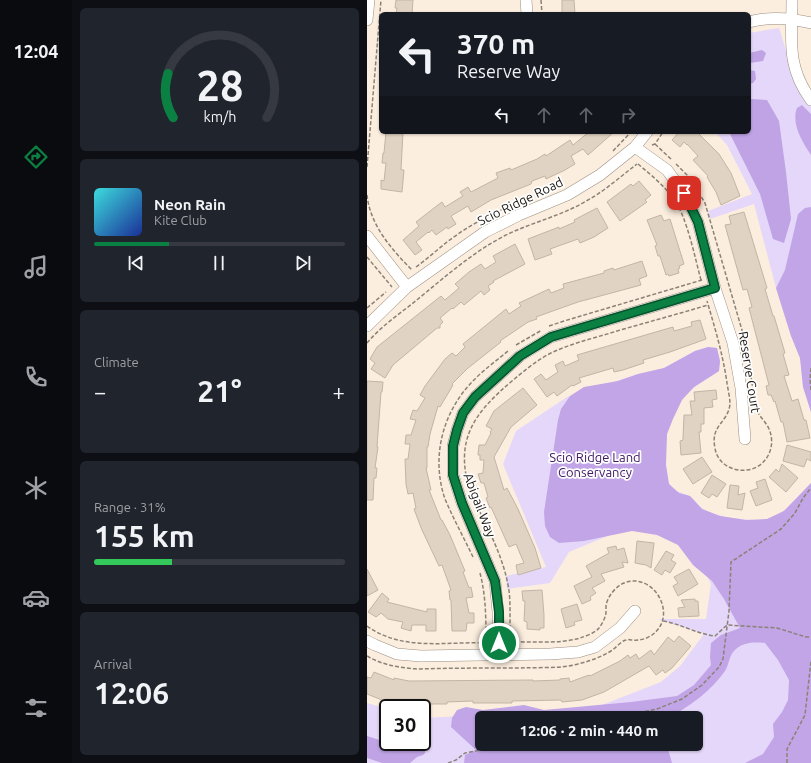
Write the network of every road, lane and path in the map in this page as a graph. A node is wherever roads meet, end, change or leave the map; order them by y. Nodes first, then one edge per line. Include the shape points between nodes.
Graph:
1 (369, 0) edge
2 (381, 0) edge
3 (526, 0) edge
4 (541, 0) edge
5 (792, 0) edge
6 (380, 12) edge
7 (527, 12) edge
8 (542, 12) edge
9 (792, 19) junction
10 (367, 20) edge
11 (751, 22) edge
12 (811, 23) edge
13 (379, 24) edge
14 (811, 100) edge
15 (645, 134) edge
16 (662, 134) edge
17 (635, 147) junction
18 (644, 154) junction
19 (638, 164) junction
20 (367, 167) edge
21 (367, 195) edge
22 (367, 236) edge
23 (367, 257) edge
24 (412, 270) dead end
25 (707, 286) junction
26 (392, 287) dead end
27 (407, 287) junction
28 (367, 326) edge
29 (549, 326) dead end
30 (543, 329) dead end
31 (367, 342) edge
32 (811, 368) edge
33 (811, 390) edge
34 (745, 439) dead end
35 (811, 488) edge
36 (475, 561) dead end
37 (479, 572) dead end
38 (635, 611) dead end
39 (663, 620) junction
40 (727, 625) junction
41 (367, 626) edge
42 (811, 637) edge
43 (367, 641) edge
44 (513, 641) junction
45 (485, 642) junction
46 (499, 643) junction
47 (499, 655) junction
48 (367, 656) edge
49 (811, 661) edge
50 (649, 711) edge
51 (476, 751) edge
52 (448, 763) edge
53 (787, 763) edge

1 - 10 street
2 - 6 path
3 - 7 street
4 - 8 path
5 - 9 street
9 - 11 street
9 - 12 street
9 - 14 street via 793,65 802,87
13 - 20 path
15 - 17 street, Scio Ridge Road
16 - 18 path
17 - 18 street, Reserve Court
17 - 27 street, Scio Ridge Road via 600,175 567,195 485,232
18 - 19 path
18 - 25 street, Reserve Court via 667,170 684,193 698,222
19 - 25 path via 657,180 676,202
19 - 31 path via 584,202 524,227 484,248 446,275
21 - 24 path via 370,212 377,227
22 - 27 street
23 - 26 path
25 - 29 path
25 - 34 street, Reserve Court via 733,343 741,388
25 - 44 path via 709,305 580,342 535,362 495,395 476,419 468,436 464,458 466,479 503,561 509,586
25 - 46 street, Abigail Way via 551,337 515,360 475,397 463,413 453,446 453,475 495,581
27 - 28 street, Scio Ridge Road
30 - 36 path via 519,343 472,382 454,404 442,434 439,460 441,486
32 - 33 path
35 - 40 path via 781,529 731,562
37 - 45 path via 485,608
38 - 47 street via 620,628 595,647 578,652
39 - 40 path via 704,635 715,636
39 - 44 path via 663,604 656,591 643,583 633,581 624,583 612,592 604,618 594,632 581,638 558,641
39 - 48 path via 657,631 645,638 624,640 603,656 576,665 418,669 387,664
40 - 42 path via 777,628
40 - 50 path via 723,659 719,667 702,685 682,699
41 - 45 path via 381,635 408,643
43 - 47 street via 397,654
44 - 46 path
45 - 46 path
46 - 47 street, Abigail Way
49 - 53 path via 805,715 787,749
51 - 52 path via 465,753

